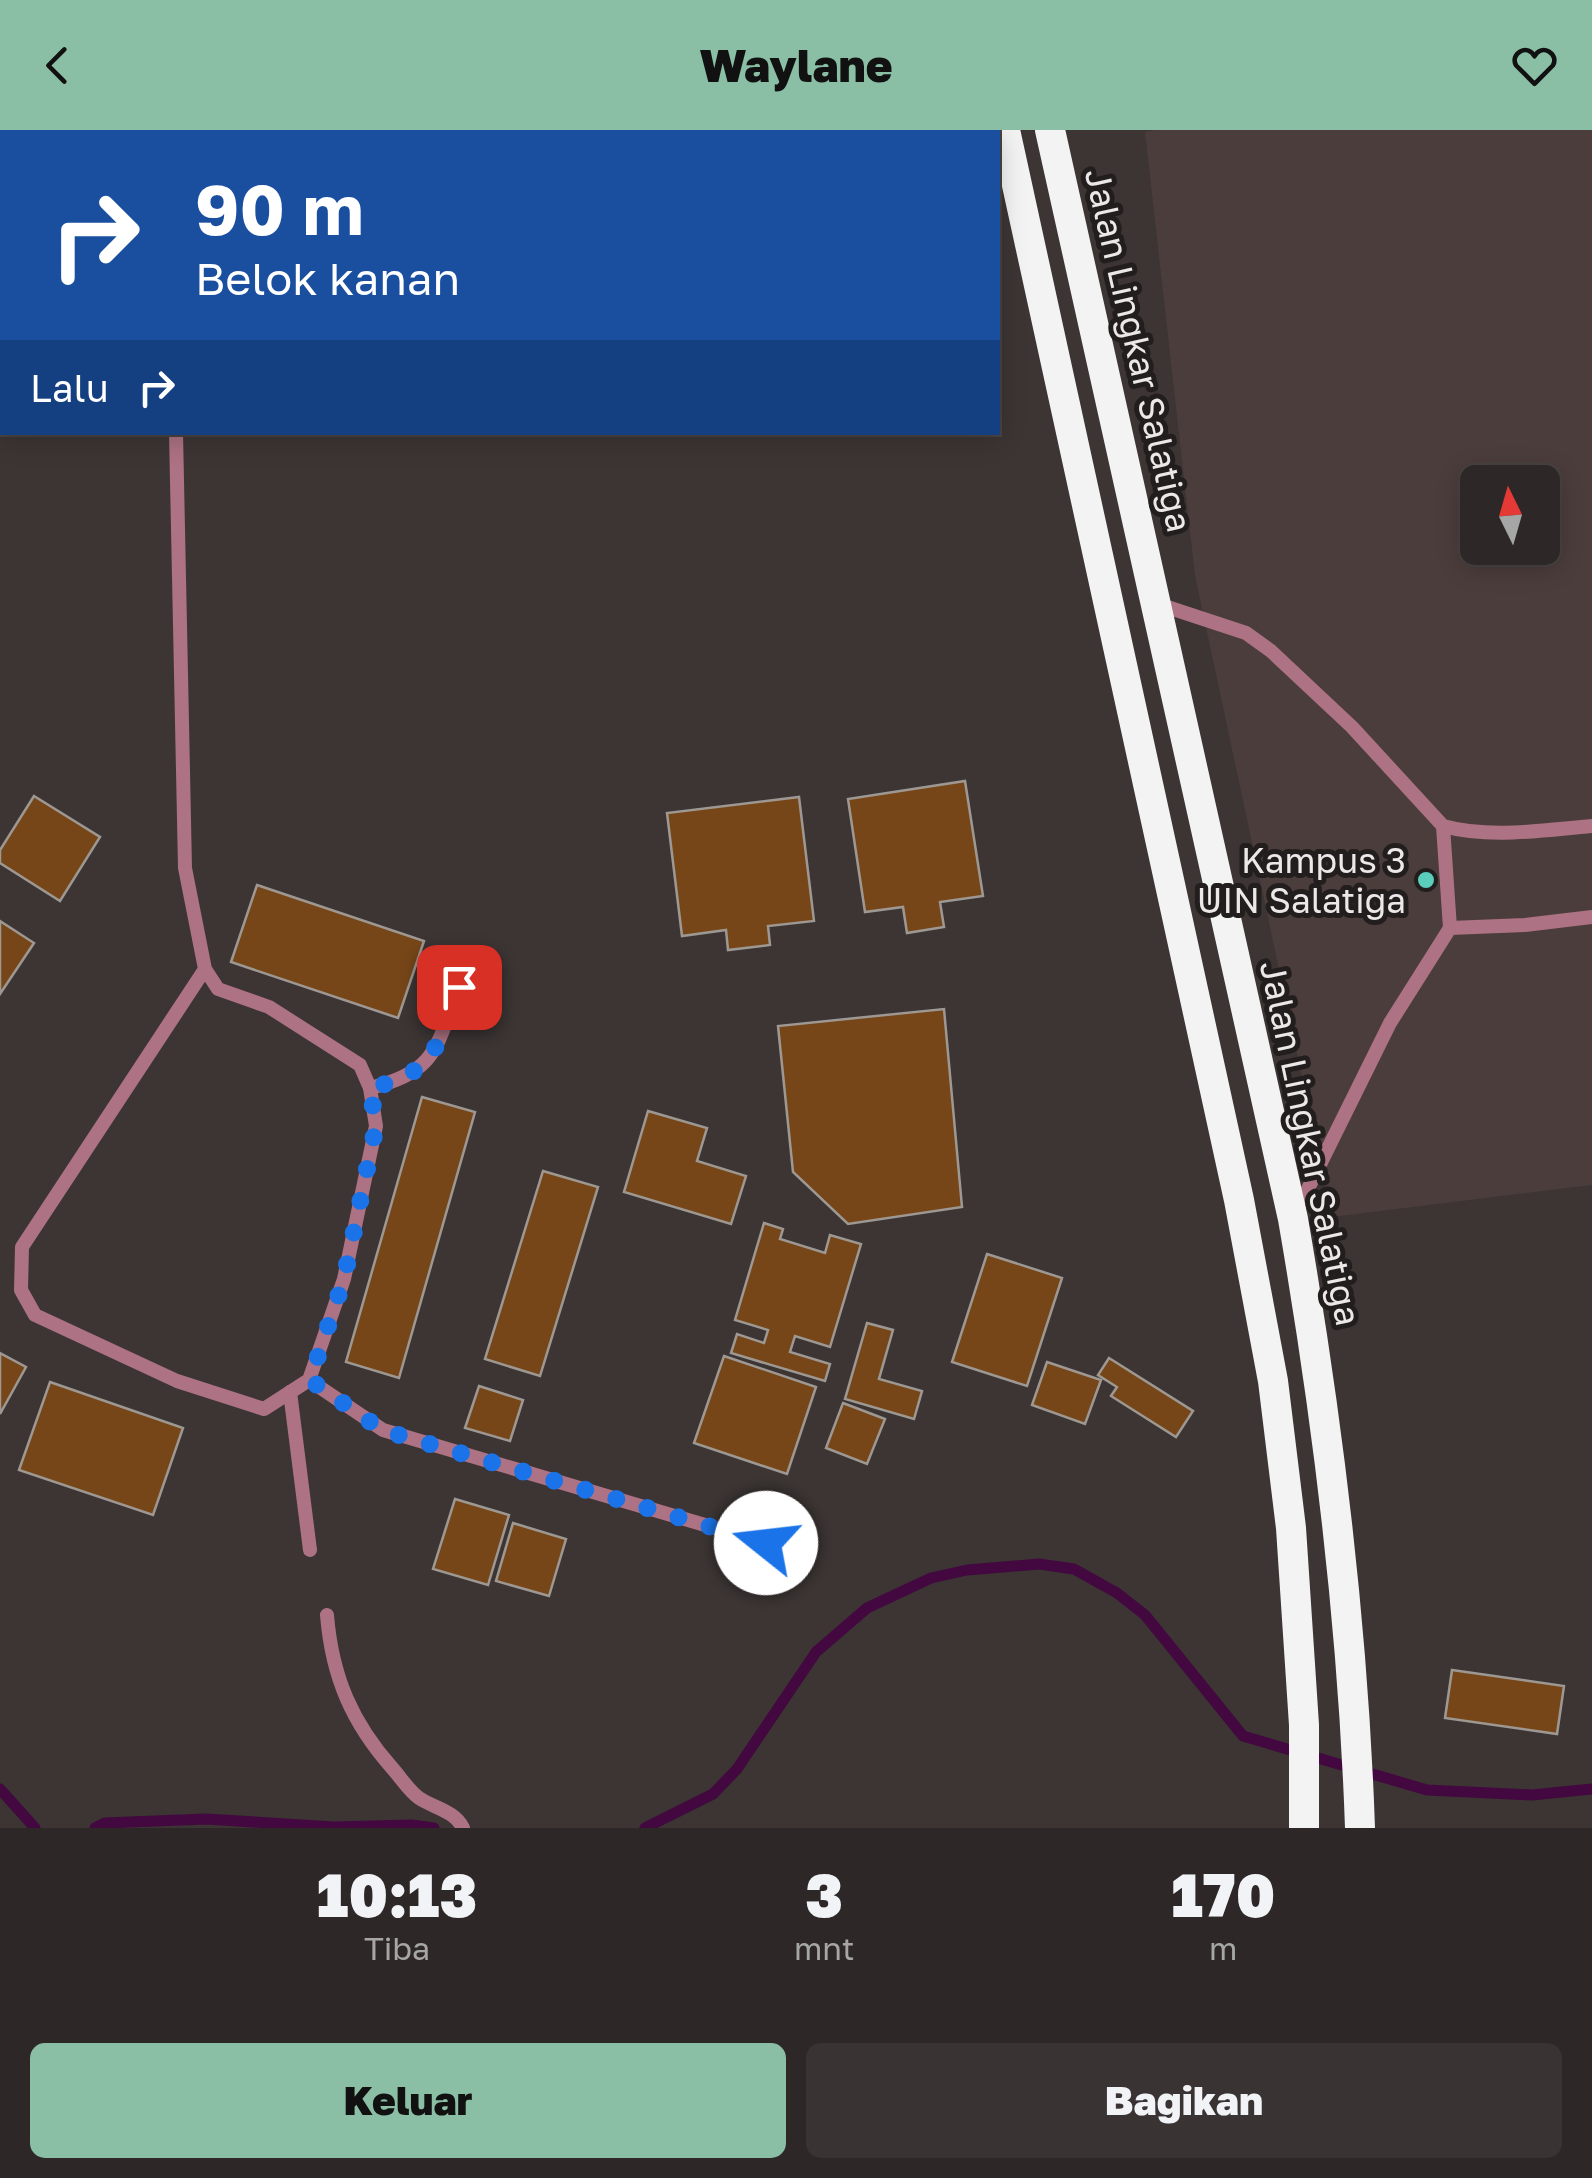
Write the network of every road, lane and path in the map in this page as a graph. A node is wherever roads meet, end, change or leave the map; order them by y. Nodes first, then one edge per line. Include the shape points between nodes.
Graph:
1 (1005, 130) edge
2 (1050, 130) edge
3 (176, 435) edge
4 (1158, 604) junction
5 (1443, 826) junction
6 (1592, 826) edge
7 (1592, 917) edge
8 (1450, 928) junction
9 (204, 969) junction
10 (459, 987) dead end
11 (370, 1088) junction
12 (1293, 1219) junction
13 (310, 1380) junction
14 (290, 1392) junction
15 (766, 1543) dead end
16 (310, 1550) dead end
17 (327, 1615) dead end
18 (461, 1824) edge
19 (1304, 1828) edge
20 (1360, 1828) edge

1 - 19 highway via 1240,1200 1273,1381 1291,1528
2 - 4 highway, Jalan Lingkar Salatiga
3 - 9 lane via 186,868
4 - 5 lane via 1246,633 1271,651 1352,726
4 - 12 highway, Jalan Lingkar Salatiga
5 - 6 lane via 1496,833
5 - 8 lane
7 - 8 lane
8 - 12 lane via 1390,1023
9 - 11 lane via 218,989 269,1007 360,1065
9 - 14 lane via 22,1247 21,1290 35,1315 177,1381 264,1408
10 - 11 lane via 427,1064
11 - 13 lane via 376,1126 344,1279
12 - 20 highway, Jalan Lingkar Salatiga via 1320,1374 1357,1719
13 - 14 lane
13 - 15 lane via 382,1430
14 - 16 lane
17 - 18 lane via 344,1698 376,1751 418,1797

